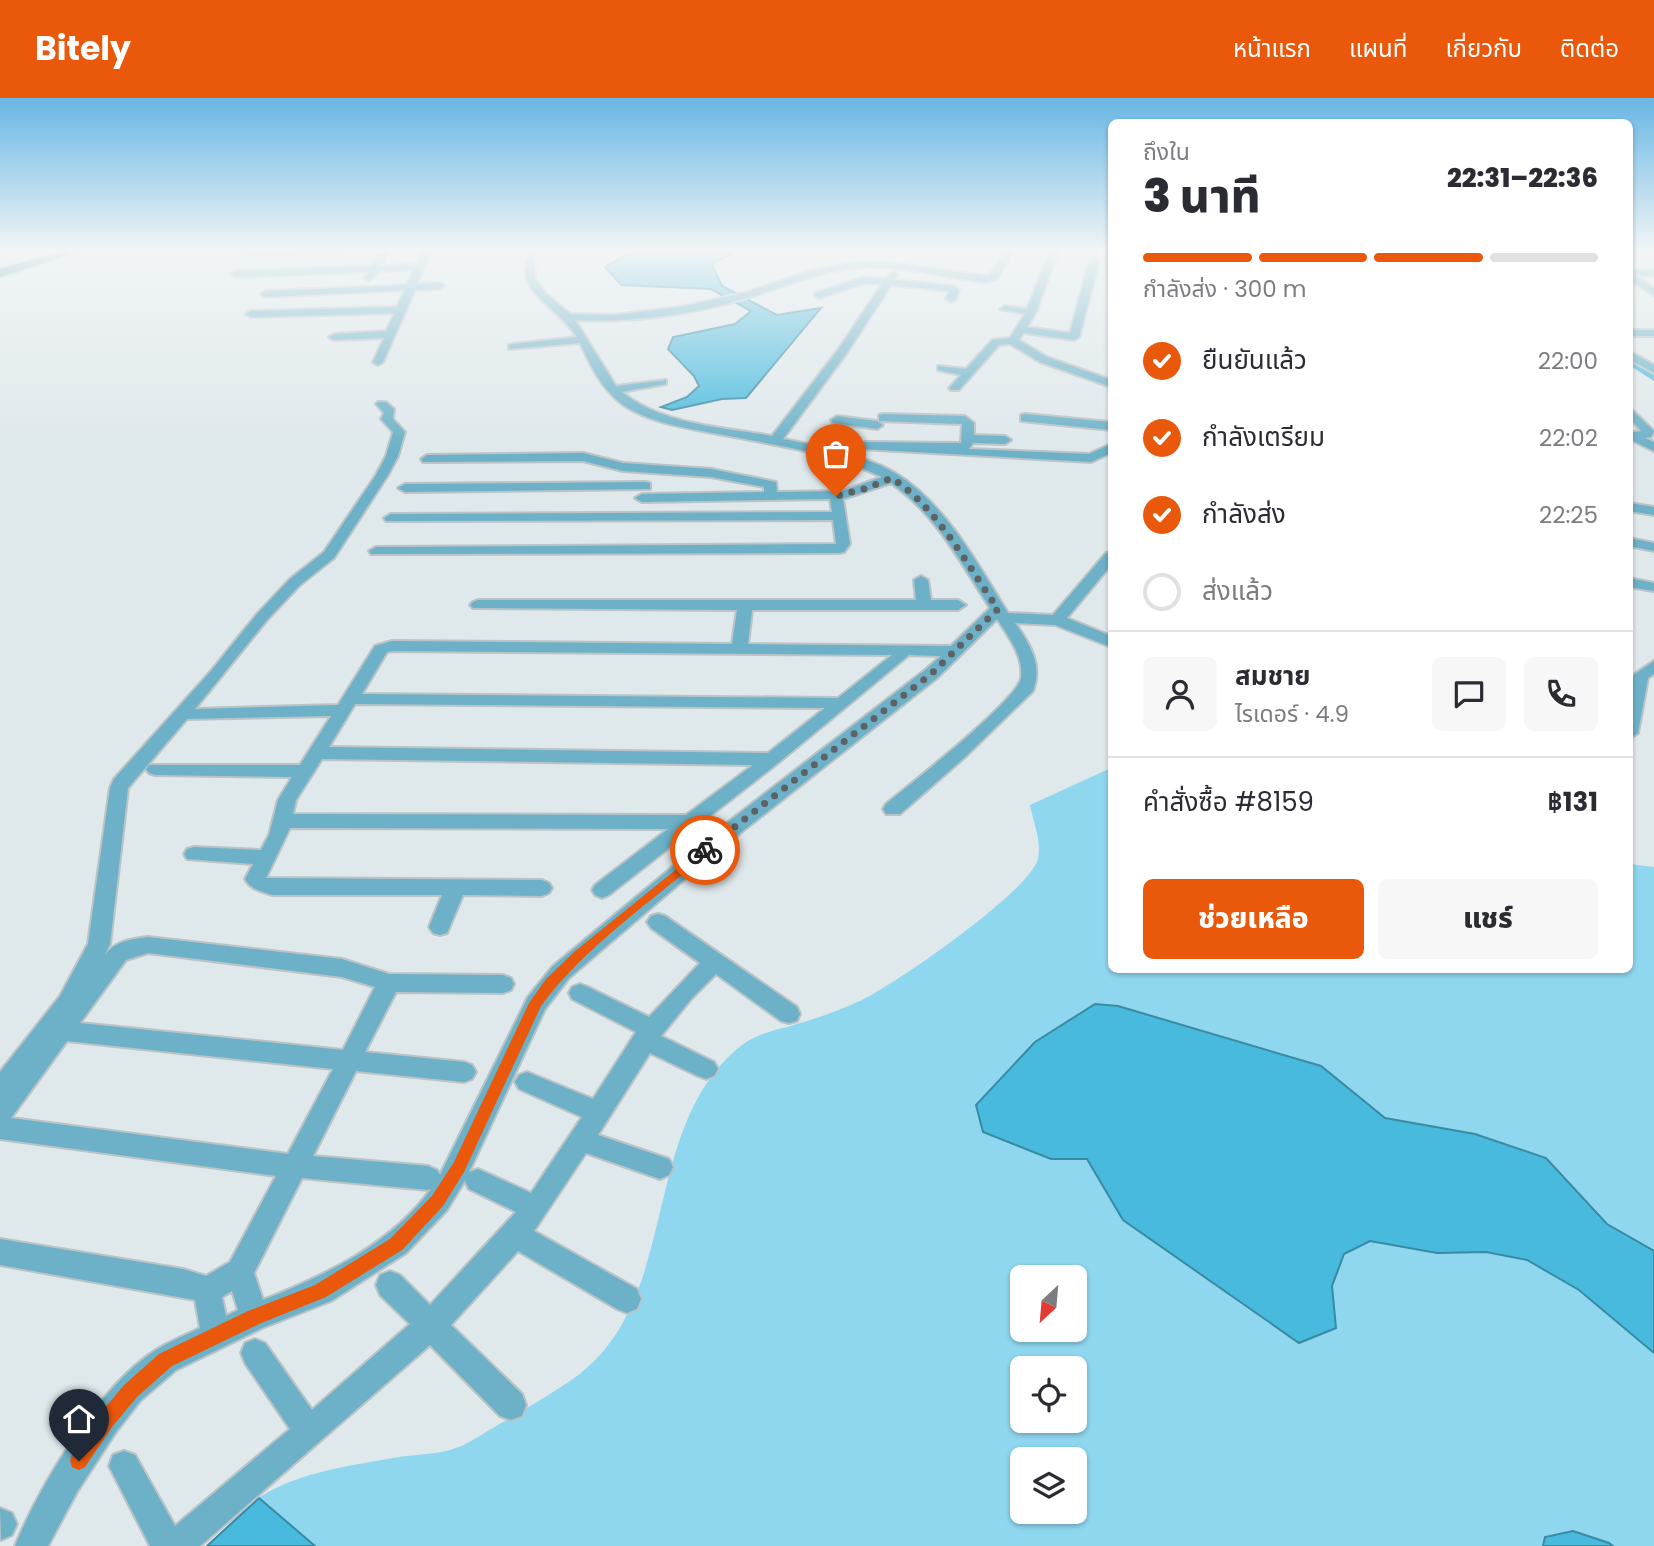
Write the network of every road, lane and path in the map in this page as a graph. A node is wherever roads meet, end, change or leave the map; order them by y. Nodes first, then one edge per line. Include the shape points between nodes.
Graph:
1 (398, 317) edge
2 (568, 317) joint
3 (633, 317) edge
4 (866, 317) edge
5 (1028, 317) edge
6 (1079, 317) edge
7 (612, 320) junction
8 (1020, 329) junction
9 (1633, 333) edge
10 (1654, 333) edge
11 (391, 334) junction
12 (334, 337) dead end
13 (581, 337) junction
14 (1013, 341) junction
15 (513, 347) dead end
16 (1633, 357) edge
17 (379, 362) dead end
18 (946, 364) dead end
19 (1069, 368) junction
20 (972, 369) junction
21 (1100, 369) dead end
22 (1654, 370) edge
23 (662, 382) dead end
24 (1108, 383) edge
25 (954, 388) dead end
26 (613, 390) junction
27 (382, 404) dead end
28 (1633, 414) edge
29 (881, 418) junction
30 (1024, 418) dead end
31 (837, 420) dead end
32 (1108, 426) edge
33 (1633, 436) edge
34 (1633, 436) edge
35 (967, 439) junction
36 (1005, 440) dead end
37 (774, 442) junction
38 (572, 445) dead end
39 (866, 446) junction
40 (1654, 447) edge
41 (1108, 450) edge
42 (953, 452) dead end
43 (583, 457) junction
44 (427, 459) dead end
45 (859, 462) junction
46 (650, 470) junction
47 (492, 473) junction
48 (892, 478) junction
49 (405, 488) dead end
50 (644, 492) junction
51 (770, 496) junction
52 (840, 496) junction
53 (1633, 508) edge
54 (1654, 511) edge
55 (839, 516) junction
56 (391, 518) dead end
57 (634, 533) junction
58 (464, 535) junction
59 (1633, 543) edge
60 (1654, 547) edge
61 (376, 551) dead end
62 (1108, 562) edge
63 (977, 579) joint
64 (920, 580) dead end
65 (1633, 583) edge
66 (1654, 587) edge
67 (478, 605) dead end
68 (745, 605) junction
69 (924, 605) junction
70 (958, 605) dead end
71 (1001, 614) junction
72 (1057, 620) junction
73 (1108, 641) edge
74 (739, 650) junction
75 (897, 653) junction
76 (952, 655) junction
77 (1641, 672) edge
78 (840, 703) junction
79 (346, 704) junction
80 (1633, 713) edge
81 (191, 715) dead end
82 (315, 753) junction
83 (772, 759) junction
84 (155, 769) dead end
85 (305, 771) junction
86 (893, 809) dead end
87 (282, 821) junction
88 (691, 822) junction
89 (194, 854) dead end
90 (265, 857) junction
91 (455, 888) junction
92 (542, 888) dead end
93 (602, 890) dead end
94 (658, 922) dead end
95 (440, 927) dead end
96 (715, 962) junction
97 (388, 983) junction
98 (503, 984) dead end
99 (580, 993) dead end
100 (789, 1014) dead end
101 (65, 1031) junction
102 (648, 1034) junction
103 (348, 1061) junction
104 (706, 1069) dead end
105 (464, 1072) dead end
106 (527, 1082) dead end
107 (0, 1090) edge
108 (597, 1112) junction
109 (0, 1114) edge
110 (0, 1128) edge
111 (580, 1140) junction
112 (293, 1166) junction
113 (660, 1167) dead end
114 (428, 1178) dead end
115 (478, 1181) dead end
116 (535, 1208) junction
117 (516, 1234) junction
118 (0, 1252) edge
119 (240, 1272) junction
120 (390, 1285) dead end
121 (207, 1290) junction
122 (627, 1299) dead end
123 (254, 1317) junction
124 (430, 1325) junction
125 (216, 1336) junction
126 (255, 1353) dead end
127 (511, 1405) dead end
128 (310, 1432) junction
129 (124, 1466) dead end
130 (32, 1546) edge
131 (168, 1546) edge
132 (176, 1546) edge

1 - 11 street
2 - 7 street
2 - 13 street
3 - 7 street
4 - 37 street
5 - 8 street
6 - 8 street via 1073,337
7 - 13 street
8 - 14 street
9 - 10 street
11 - 12 street
11 - 17 street
13 - 15 street
13 - 26 street
14 - 19 street
14 - 20 street via 996,342
16 - 22 street
18 - 20 street
19 - 21 street via 1080,364
19 - 24 street
20 - 25 street
23 - 26 street
26 - 37 street via 628,403 666,419
27 - 107 street via 390,412 388,424 399,432 392,456 329,555 262,617 217,675 123,779 99,944 92,964 60,1015
28 - 34 street via 1648,430
29 - 31 street
29 - 35 street via 965,420
29 - 39 street
30 - 32 street
33 - 40 street
35 - 36 street
35 - 39 street via 966,447 960,449
37 - 45 street
38 - 43 street
39 - 45 street
41 - 42 street via 1091,458
43 - 46 street
43 - 47 street
44 - 47 street
45 - 48 street
46 - 50 street
46 - 51 street via 750,479 771,485
47 - 49 street
47 - 50 street
48 - 52 street
48 - 63 street via 910,490 947,531
50 - 51 street
50 - 57 street
51 - 52 street
52 - 55 street
53 - 54 street
55 - 57 street
55 - 57 street via 843,544 839,548
56 - 58 street
57 - 58 street
57 - 58 street
58 - 61 street
59 - 60 street
62 - 72 street
63 - 71 street
64 - 69 street
65 - 66 street
67 - 68 street
68 - 69 street
68 - 74 street
69 - 70 street
71 - 72 street
71 - 76 street
71 - 86 street via 1031,672 1025,691
72 - 73 street
74 - 75 street
74 - 79 street via 386,647 375,654
75 - 76 street
75 - 78 street
76 - 123 street via 713,844 550,983 536,1003 459,1167 438,1201 396,1244 321,1291
77 - 80 street
78 - 79 street
78 - 83 street
79 - 81 street
79 - 82 street
82 - 83 street
82 - 85 street
83 - 88 street
84 - 85 street
85 - 87 street via 287,800
87 - 88 street
87 - 90 street
88 - 93 street
89 - 90 street
90 - 91 street via 255,878 272,887
91 - 92 street
91 - 95 street
94 - 96 street
96 - 100 street
96 - 102 street
97 - 98 street
97 - 101 street via 329,966 148,945 132,947 118,954
97 - 103 street
99 - 102 street
101 - 103 street
101 - 109 street
102 - 104 street
102 - 108 street
103 - 105 street
103 - 112 street
106 - 108 street
108 - 111 street
110 - 112 street
111 - 113 street
111 - 116 street
112 - 114 street
112 - 119 street
115 - 116 street
116 - 117 street
117 - 122 street
117 - 124 street
118 - 121 street
119 - 121 street
119 - 123 street
120 - 124 street
121 - 125 street
123 - 125 street
124 - 127 street
124 - 128 street
125 - 130 street via 166,1360 130,1391 66,1481
126 - 128 street
128 - 132 street
129 - 131 street

